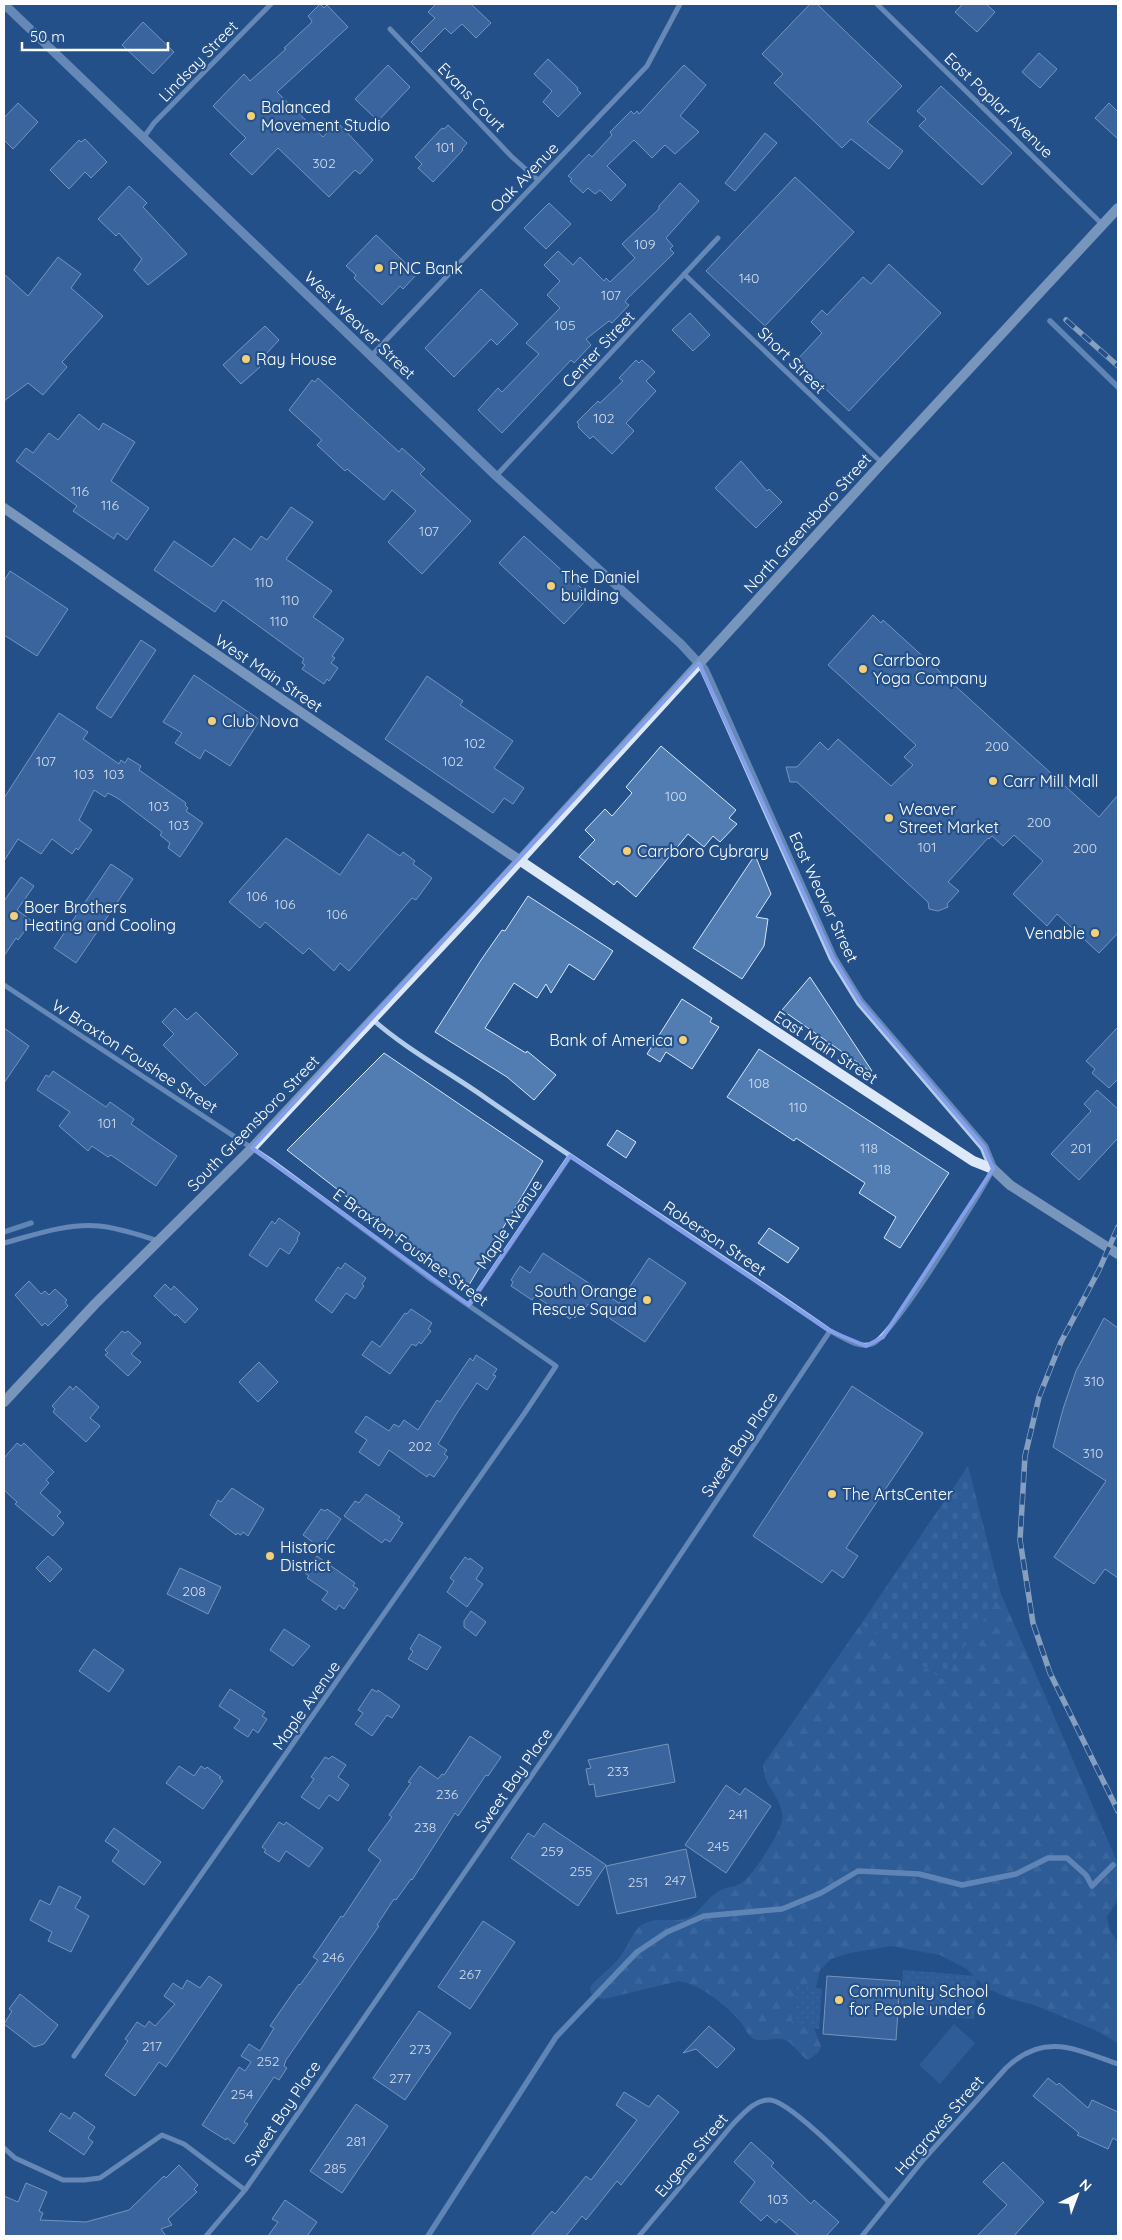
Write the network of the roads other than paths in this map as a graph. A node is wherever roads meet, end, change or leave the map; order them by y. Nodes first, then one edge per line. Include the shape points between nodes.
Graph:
1 (4, 4) edge
2 (271, 4) edge
3 (680, 4) edge
4 (877, 4) edge
5 (390, 29) dead end
6 (144, 137) junction
7 (538, 180) junction
8 (1118, 208) edge
9 (1103, 225) junction
10 (718, 238) dead end
11 (684, 274) junction
12 (371, 356) junction
13 (882, 463) junction
14 (496, 476) junction
15 (4, 508) edge
16 (699, 663) junction
17 (519, 860) junction
18 (4, 985) edge
19 (372, 1019) junction
20 (252, 1148) junction
21 (570, 1156) junction
22 (993, 1169) junction
23 (159, 1240) junction
24 (4, 1242) edge
25 (1118, 1254) edge
26 (468, 1305) junction
27 (830, 1331) junction
28 (556, 1366) joint
29 (4, 1402) edge
30 (74, 2056) dead end
31 (1118, 2064) edge
32 (4, 2148) edge
33 (245, 2190) junction
34 (889, 2202) junction
35 (206, 2236) edge
36 (639, 2236) edge
37 (862, 2236) edge

1 - 6 street, West Weaver Street
2 - 6 street, Lindsay Street
3 - 7 street, Oak Avenue via 647,66
4 - 9 street, East Poplar Avenue
5 - 7 street, Evans Court
6 - 12 street, West Weaver Street
7 - 12 street, Oak Avenue
8 - 9 main road, North Greensboro Street
9 - 13 main road, North Greensboro Street
10 - 11 street, Center Street
11 - 13 street, Short Street
11 - 14 street, Center Street
12 - 14 street, West Weaver Street
13 - 16 main road, North Greensboro Street
14 - 16 street, West Weaver Street
15 - 17 main road, West Main Street via 280,700
16 - 17 main road, North Greensboro Street
16 - 22 street, East Weaver Street via 833,958 860,1002 984,1147
17 - 19 main road, South Greensboro Street
17 - 22 main road, East Main Street via 763,1024 974,1161
18 - 20 street, W Braxton Foushee Street
19 - 20 main road, South Greensboro Street
19 - 21 street, Roberson Street via 389,1034 462,1080
20 - 23 main road, South Greensboro Street
20 - 26 street, E Braxton Foushee Street
21 - 26 street, Maple Avenue
21 - 27 street, Roberson Street
22 - 25 main road, East Main Street via 1010,1185
22 - 27 street, Roberson Street via 925,1278 883,1337 866,1346
23 - 24 street via 96,1226 58,1228
23 - 29 main road, South Greensboro Street
26 - 28 street, E Braxton Foushee Street
27 - 33 street, Sweet Bay Place via 557,1739
28 - 30 street, Maple Avenue
31 - 34 street, Hargraves Street via 1067,2047 1046,2046 1029,2051 1006,2068
32 - 33 street via 15,2158 63,2180 84,2180 100,2178 162,2135 184,2144
33 - 35 street, Sweet Bay Place
34 - 36 street, Eugene Street via 796,2114 770,2100 748,2109 733,2124
34 - 37 street, Hargraves Street

